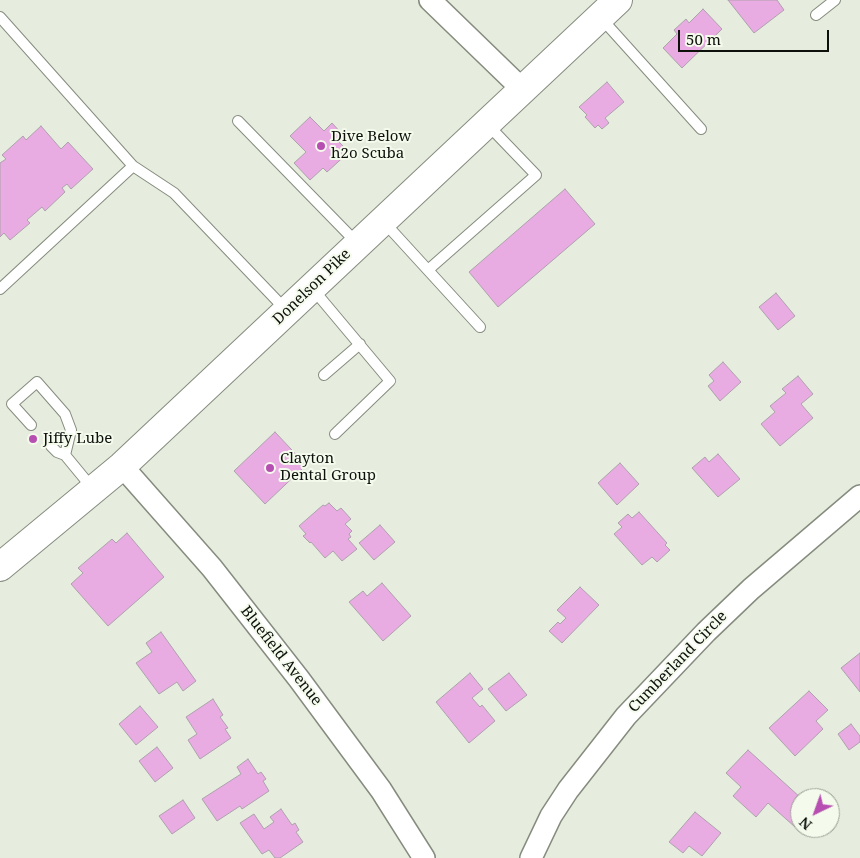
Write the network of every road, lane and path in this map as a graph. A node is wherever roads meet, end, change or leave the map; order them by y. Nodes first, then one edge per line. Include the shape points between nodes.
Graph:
1 (430, 0) edge
2 (835, 0) edge
3 (609, 9) edge
4 (816, 15) dead end
5 (0, 17) edge
6 (522, 89) junction
7 (238, 121) dead end
8 (486, 123) junction
9 (701, 128) dead end
10 (133, 166) junction
11 (382, 221) junction
12 (358, 243) junction
13 (428, 270) junction
14 (311, 288) junction
15 (0, 289) edge
16 (287, 311) junction
17 (480, 327) dead end
18 (360, 344) junction
19 (324, 376) dead end
20 (31, 425) dead end
21 (335, 434) dead end
22 (51, 446) dead end
23 (65, 455) junction
24 (122, 466) junction
25 (94, 489) junction
26 (860, 496) edge
27 (0, 568) edge
28 (424, 858) edge
29 (530, 858) edge

1 - 6 street
2 - 4 lane
3 - 6 main road, Donelson Pike
3 - 9 lane
5 - 10 lane
6 - 8 main road, Donelson Pike
7 - 12 lane
8 - 11 main road, Donelson Pike
8 - 13 lane via 536,175
10 - 15 lane
10 - 16 lane via 174,193
11 - 12 main road, Donelson Pike
11 - 13 lane
12 - 14 main road, Donelson Pike
13 - 17 lane
14 - 16 main road, Donelson Pike
14 - 18 lane
16 - 24 main road, Donelson Pike
18 - 19 lane
18 - 21 lane via 390,381
20 - 23 lane via 12,404 37,382 65,414 71,430
22 - 23 lane
23 - 25 lane
24 - 25 main road, Donelson Pike
24 - 28 street, Bluefield Avenue via 212,568 299,679 381,790
25 - 27 main road, Donelson Pike
26 - 29 street, Cumberland Circle via 751,589 626,716 563,798

